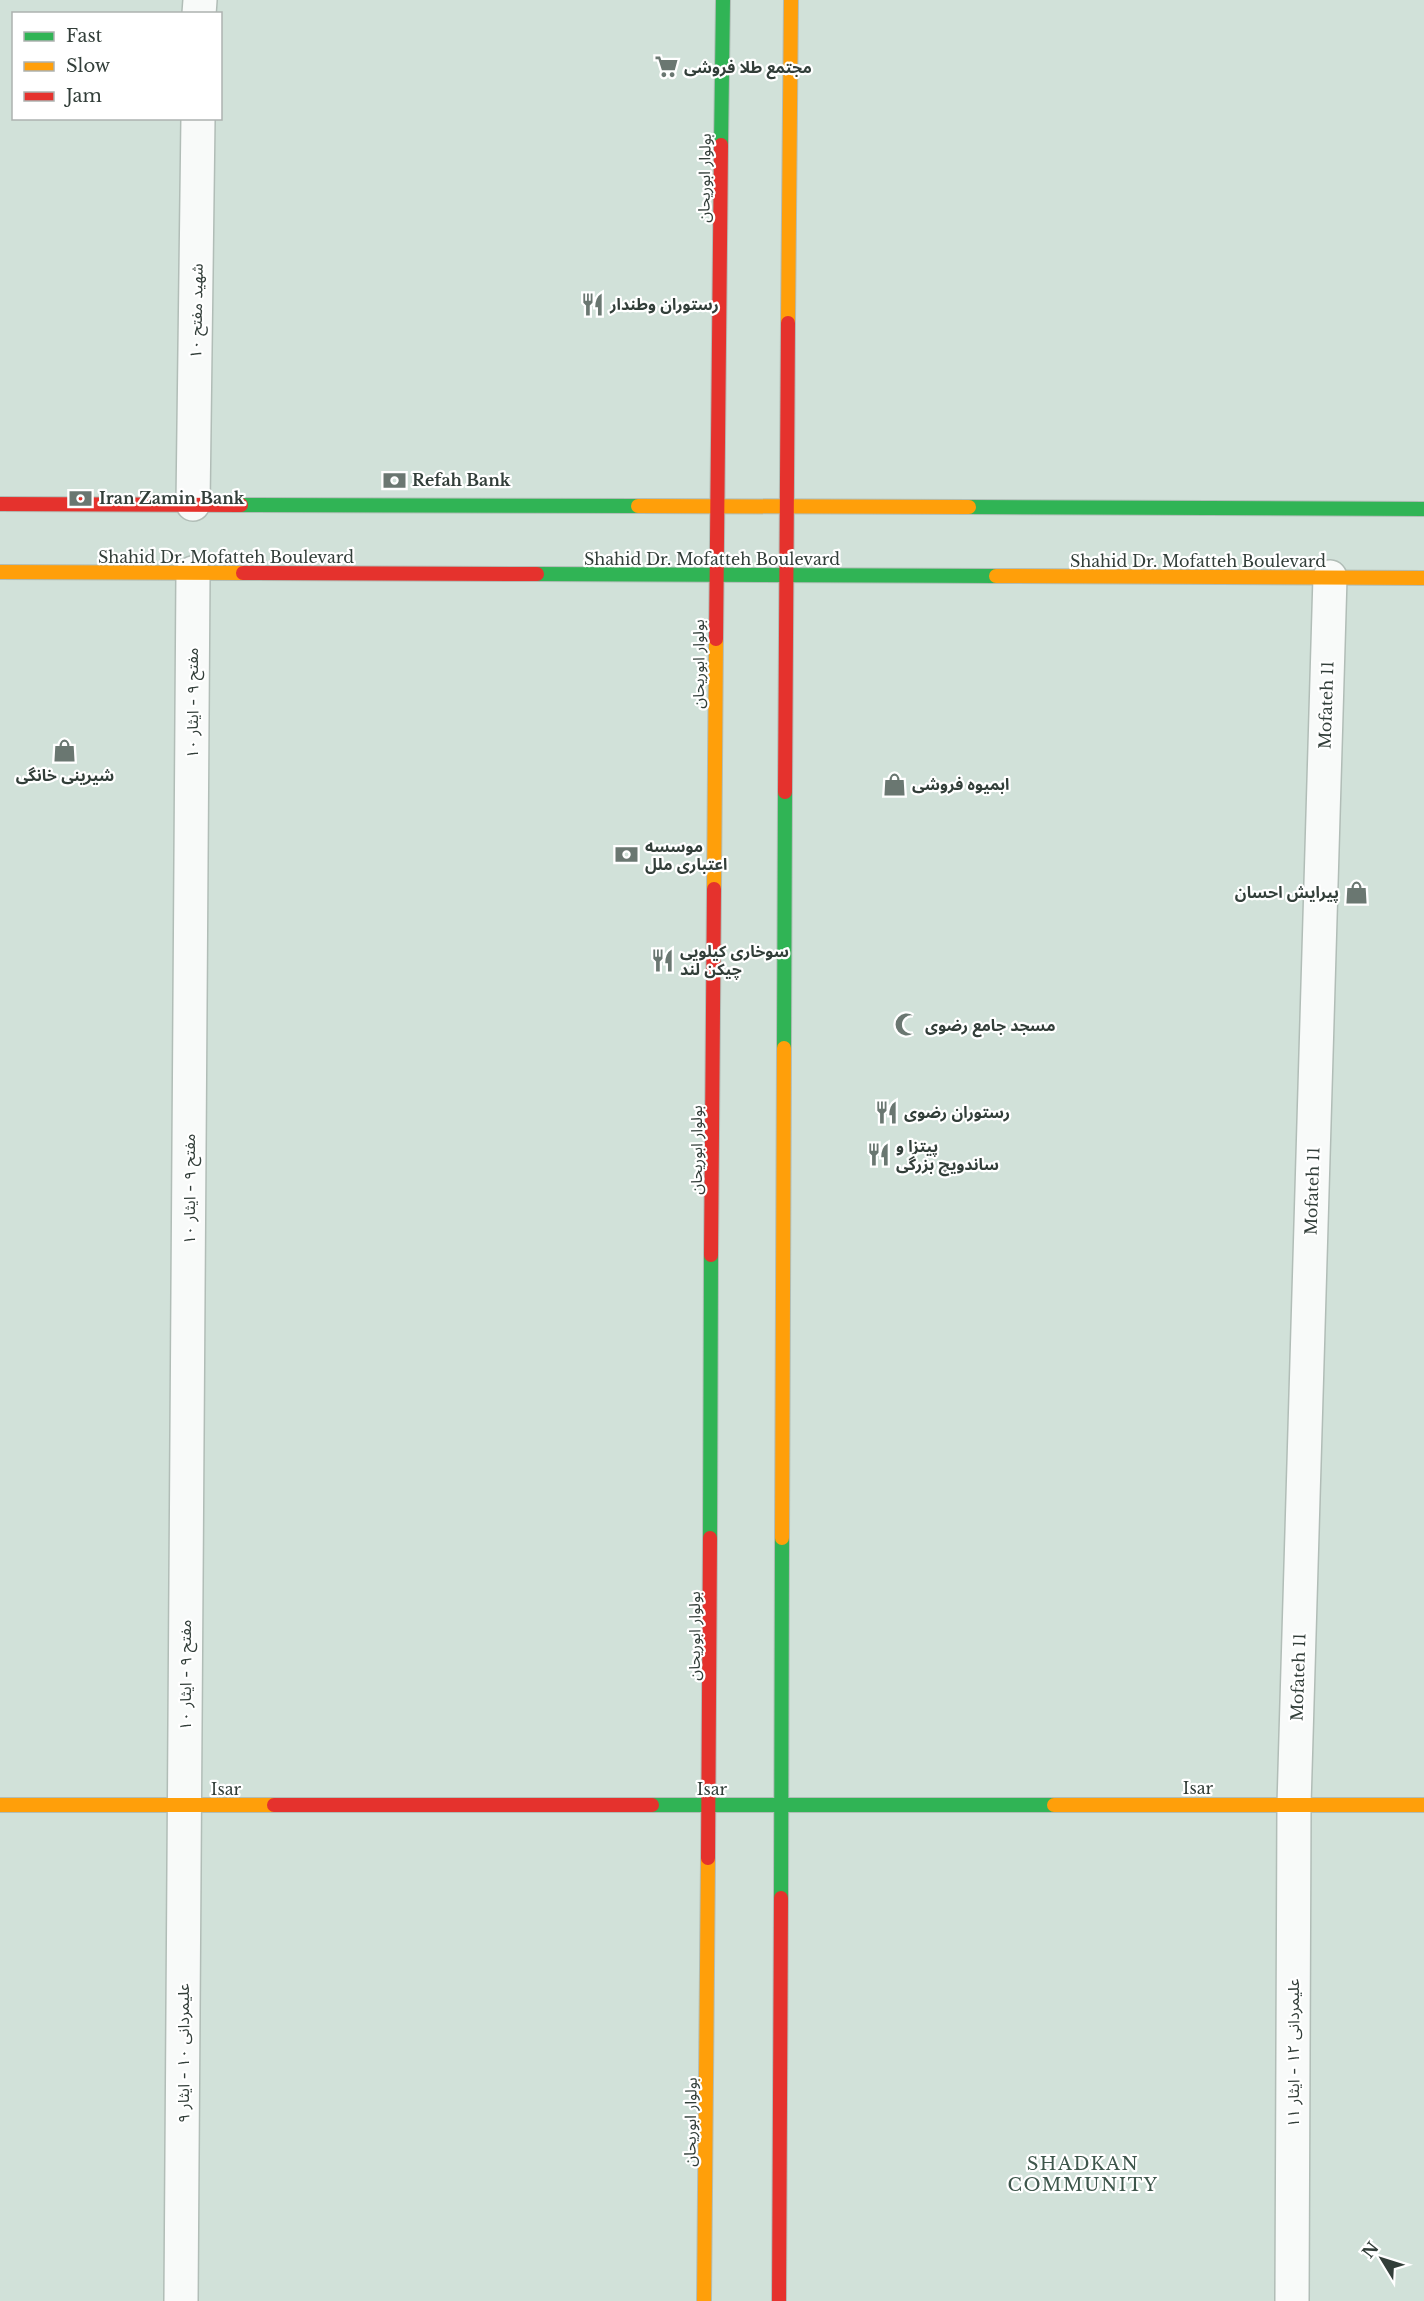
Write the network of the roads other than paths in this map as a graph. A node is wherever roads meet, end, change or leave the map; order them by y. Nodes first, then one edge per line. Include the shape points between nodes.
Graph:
1 (723, 0) edge
2 (791, 0) edge
3 (198, 120) edge
4 (0, 504) edge
5 (193, 504) junction
6 (716, 506) junction
7 (786, 507) junction
8 (1424, 509) edge
9 (0, 572) edge
10 (193, 573) junction
11 (715, 575) junction
12 (786, 576) junction
13 (1330, 578) junction
14 (1424, 578) edge
15 (780, 1804) junction
16 (1294, 1804) junction
17 (1424, 1804) edge
18 (0, 1805) edge
19 (184, 1805) junction
20 (710, 1805) junction
21 (181, 2301) edge
22 (704, 2301) edge
23 (779, 2301) edge
24 (1292, 2301) edge

1 - 6 street, بولوار ابوریحان
2 - 7 street
3 - 5 street, شهید مفتح ۱۰
4 - 5 street
5 - 6 street
6 - 7 street
6 - 11 street, بولوار ابوریحان
7 - 8 street
7 - 12 street
9 - 10 street, Shahid Dr. Mofatteh Boulevard
10 - 11 street, Shahid Dr. Mofatteh Boulevard
10 - 19 street, مفتح ۹ - ایثار ۱۰
11 - 12 street, Shahid Dr. Mofatteh Boulevard
11 - 20 street, بولوار ابوریحان
12 - 13 street, Shahid Dr. Mofatteh Boulevard
12 - 15 street
13 - 14 street, Shahid Dr. Mofatteh Boulevard
13 - 16 street, Mofateh 11
15 - 16 street, Isar
15 - 20 street, Isar
15 - 23 street
16 - 17 street, Isar
16 - 24 street, علیمردانی ۱۲ - ایثار ۱۱
18 - 19 street, Isar
19 - 20 street, Isar
19 - 21 street, علیمردانی ۱۰ - ایثار ۹
20 - 22 street, بولوار ابوریحان

